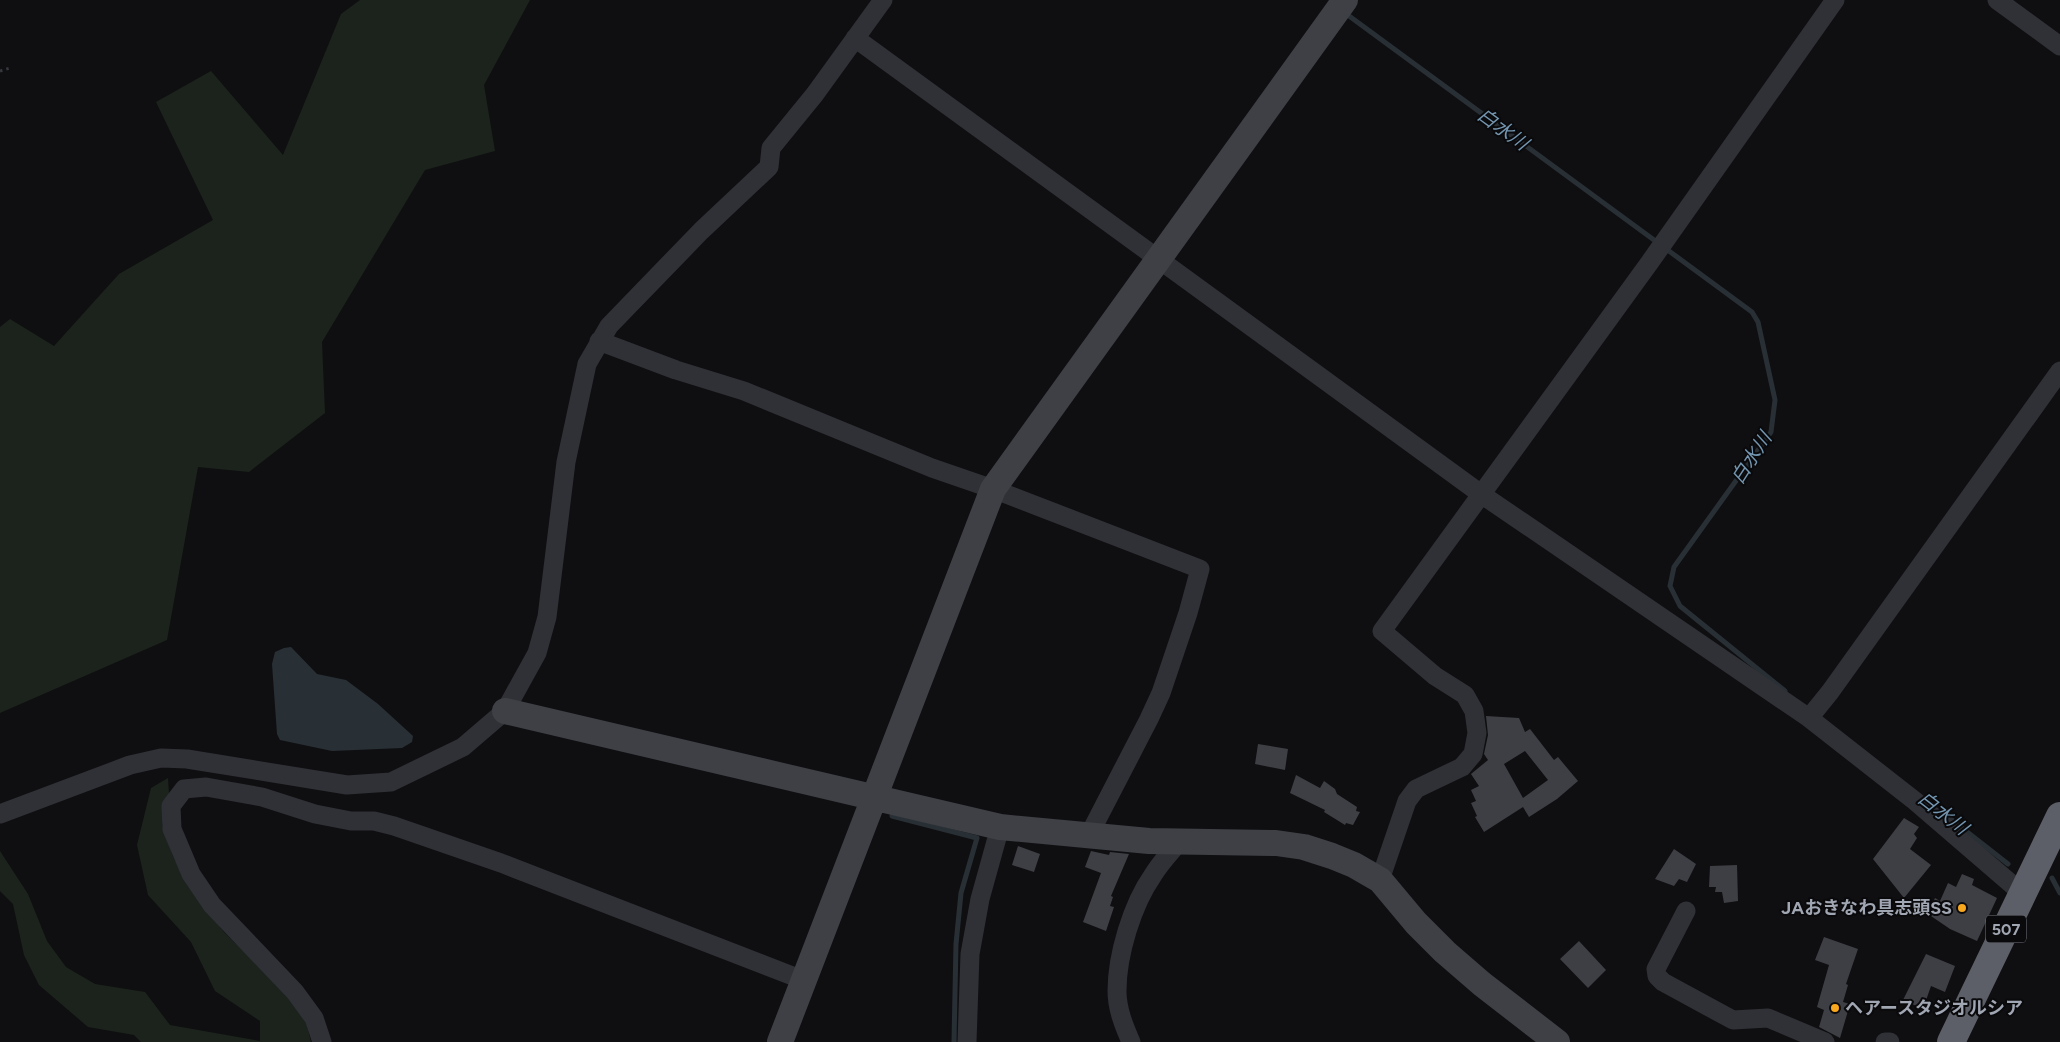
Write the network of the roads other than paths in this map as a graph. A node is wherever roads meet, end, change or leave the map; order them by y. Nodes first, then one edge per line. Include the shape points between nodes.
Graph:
1 (883, 0) edge
2 (1345, 0) edge
3 (1835, 0) edge
4 (1997, 0) edge
5 (855, 38) junction
6 (2060, 46) edge
7 (1157, 259) junction
8 (599, 341) junction
9 (2060, 371) edge
10 (993, 488) junction
11 (1481, 494) junction
12 (505, 711) junction
13 (1809, 718) junction
14 (873, 797) junction
15 (0, 814) edge
16 (2060, 816) edge
17 (1000, 828) junction
18 (1089, 835) junction
19 (1179, 842) junction
20 (1380, 880) junction
21 (2023, 894) junction
22 (1686, 911) dead end
23 (803, 980) junction
24 (322, 1042) edge
25 (780, 1042) edge
26 (967, 1042) edge
27 (1132, 1042) edge
28 (1557, 1042) edge
29 (1825, 1042) edge
30 (1885, 1042) edge
31 (1890, 1042) edge
32 (1951, 1042) edge

1 - 5 street
2 - 7 street
3 - 11 street
4 - 6 street
5 - 7 street
5 - 8 street via 771,148 769,166 628,305
7 - 10 street
7 - 11 street
8 - 10 street via 744,391 932,468
8 - 12 street via 587,364 566,462 547,617 537,654
9 - 13 street
10 - 14 street
10 - 18 street via 1200,569 1161,693
11 - 13 street
11 - 20 street via 1382,631 1435,676 1465,695 1474,711 1477,733 1472,754 1462,767 1416,788 1407,801
12 - 14 street
12 - 15 street via 463,747 391,782 347,785 187,759 161,758 130,765
13 - 21 street via 1915,801
14 - 17 street
14 - 23 street
16 - 21 highway, 507
17 - 18 street
17 - 26 street via 980,899 970,954
18 - 19 street
19 - 20 street via 1245,842 1304,847 1354,865
19 - 27 street via 1152,875 1126,935 1117,991 1121,1020
20 - 28 street via 1445,952
21 - 32 highway, 507
22 - 29 street via 1656,969 1663,982 1733,1020 1768,1018
23 - 24 street via 501,863 394,826 315,814 262,797 206,787 184,789 171,806 172,829 191,874 212,905 296,992 314,1018
23 - 25 street
30 - 31 street

